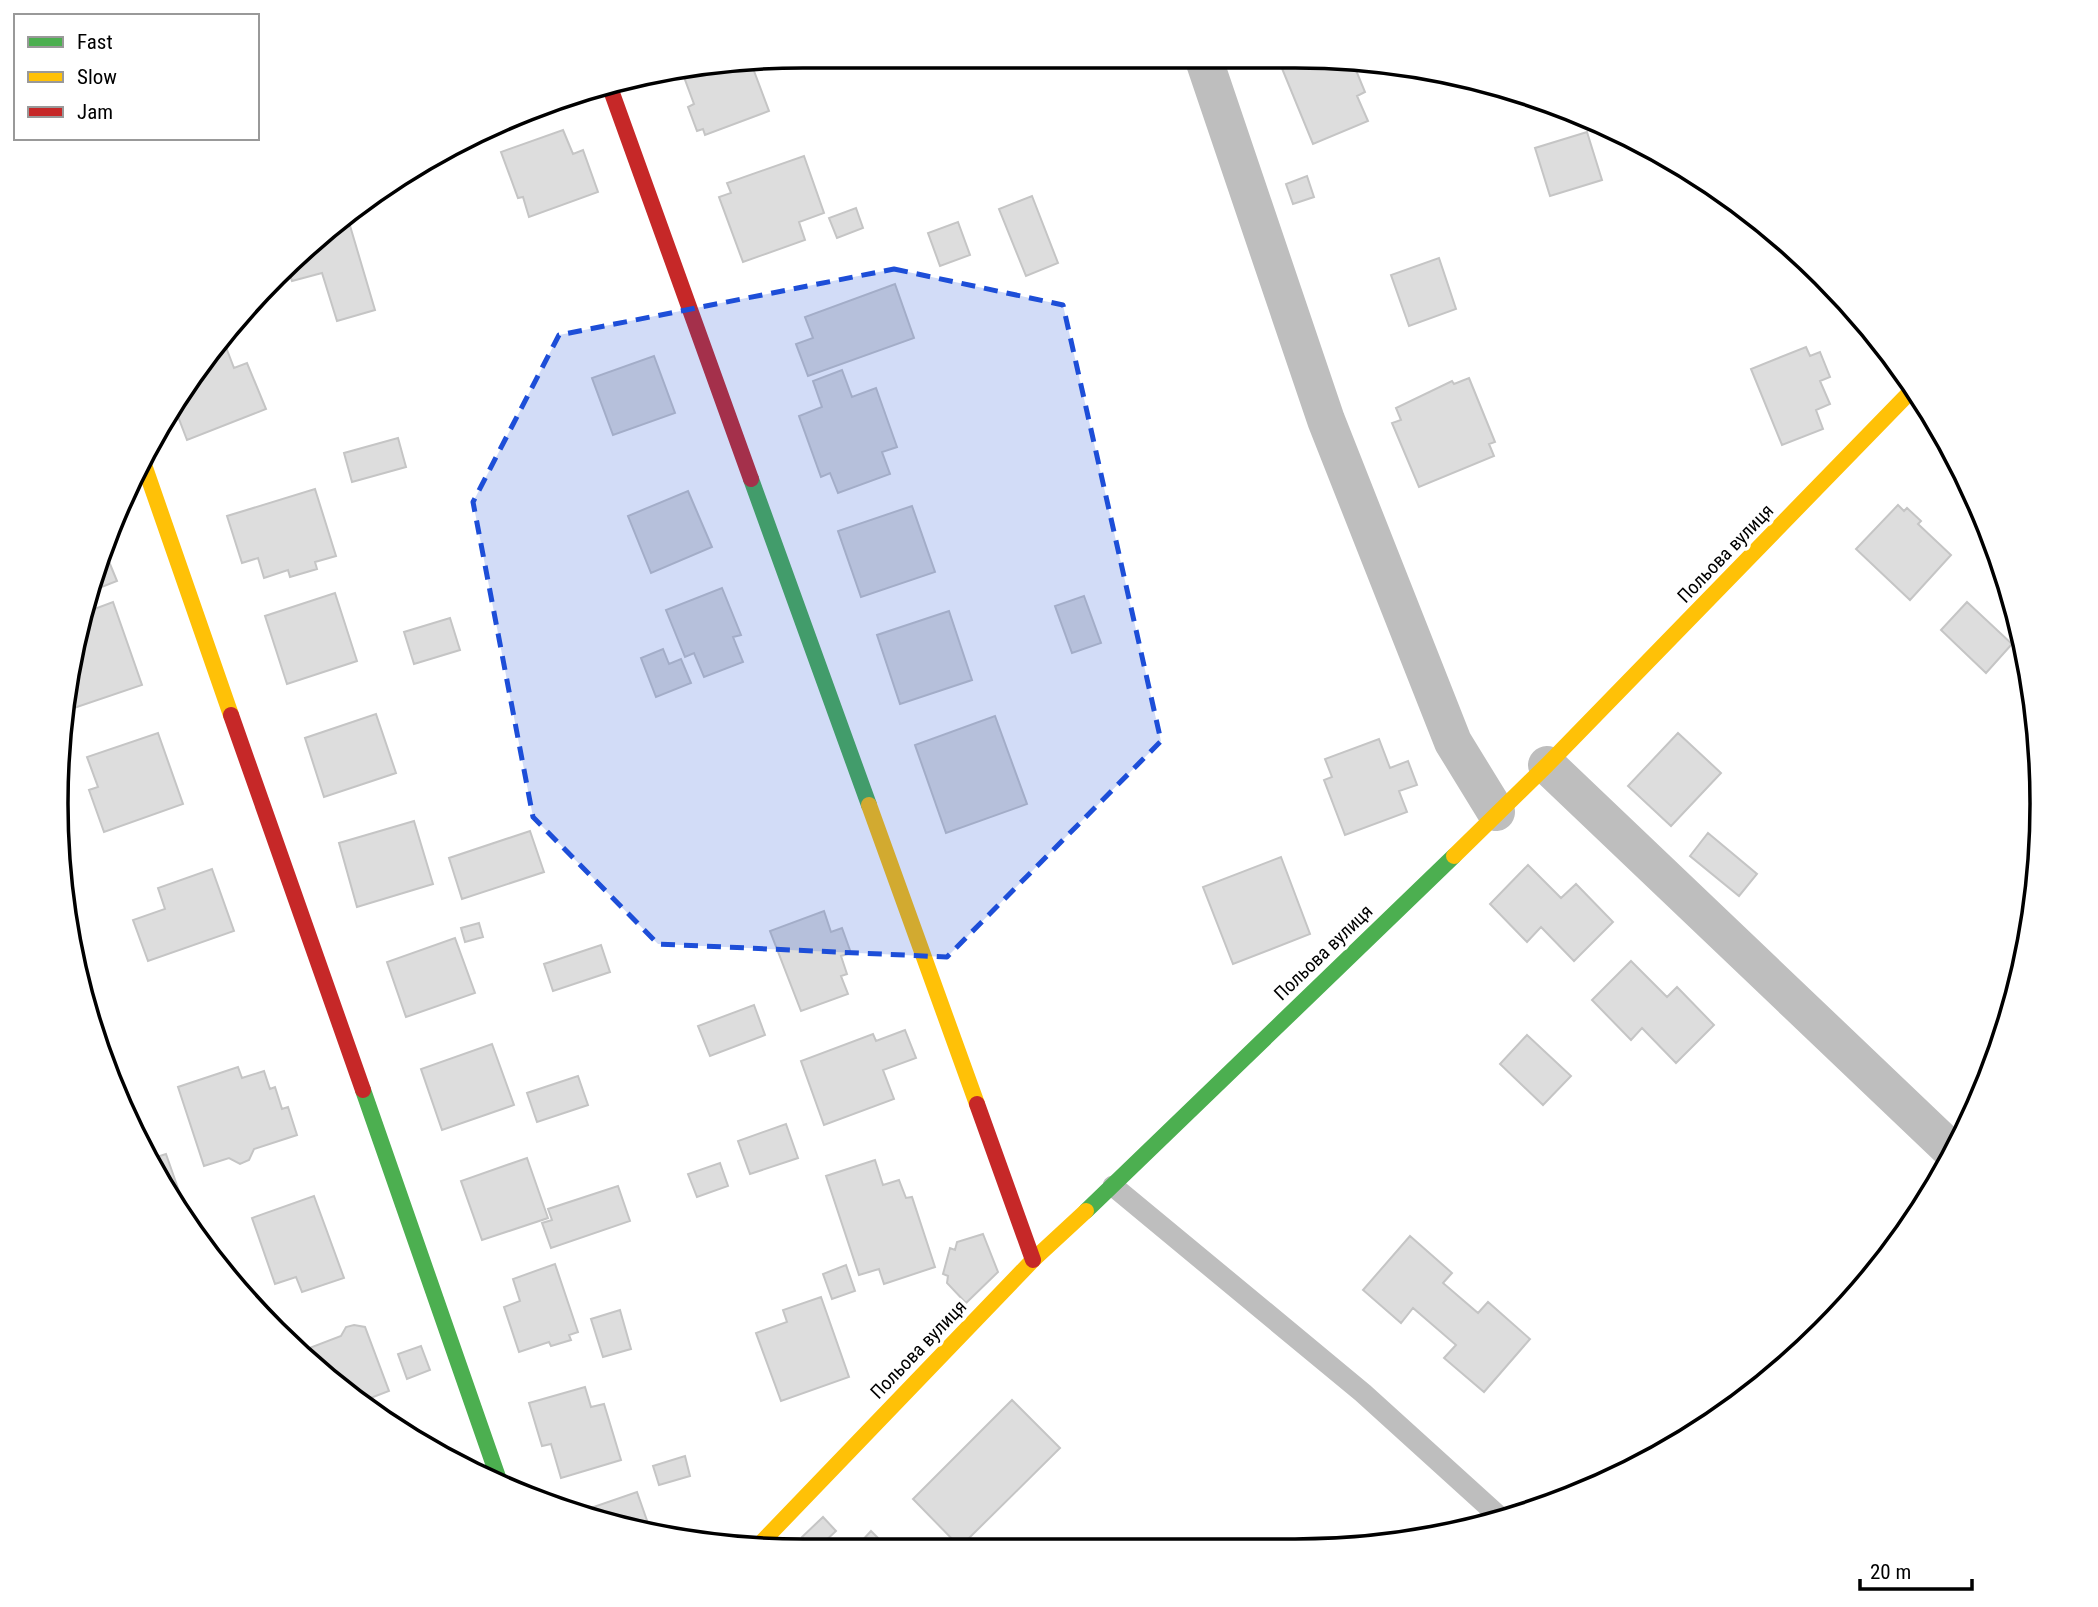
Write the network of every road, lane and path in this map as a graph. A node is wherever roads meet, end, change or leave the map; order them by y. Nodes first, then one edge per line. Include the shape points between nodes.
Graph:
1 (1207, 68) edge
2 (612, 93) edge
3 (1906, 396) edge
4 (147, 473) edge
5 (1547, 765) junction
6 (1496, 812) junction
7 (1945, 1145) edge
8 (1113, 1186) junction
9 (1033, 1260) junction
10 (496, 1471) edge
11 (1494, 1511) edge
12 (765, 1537) edge

1 - 6 street via 1326,420 1453,742
2 - 9 street
3 - 5 street, Польова вулиця
4 - 10 street
5 - 6 street, Польова вулиця
5 - 7 street
6 - 8 street, Польова вулиця
8 - 9 street, Польова вулиця
8 - 11 lane via 1363,1393
9 - 12 street, Польова вулиця

